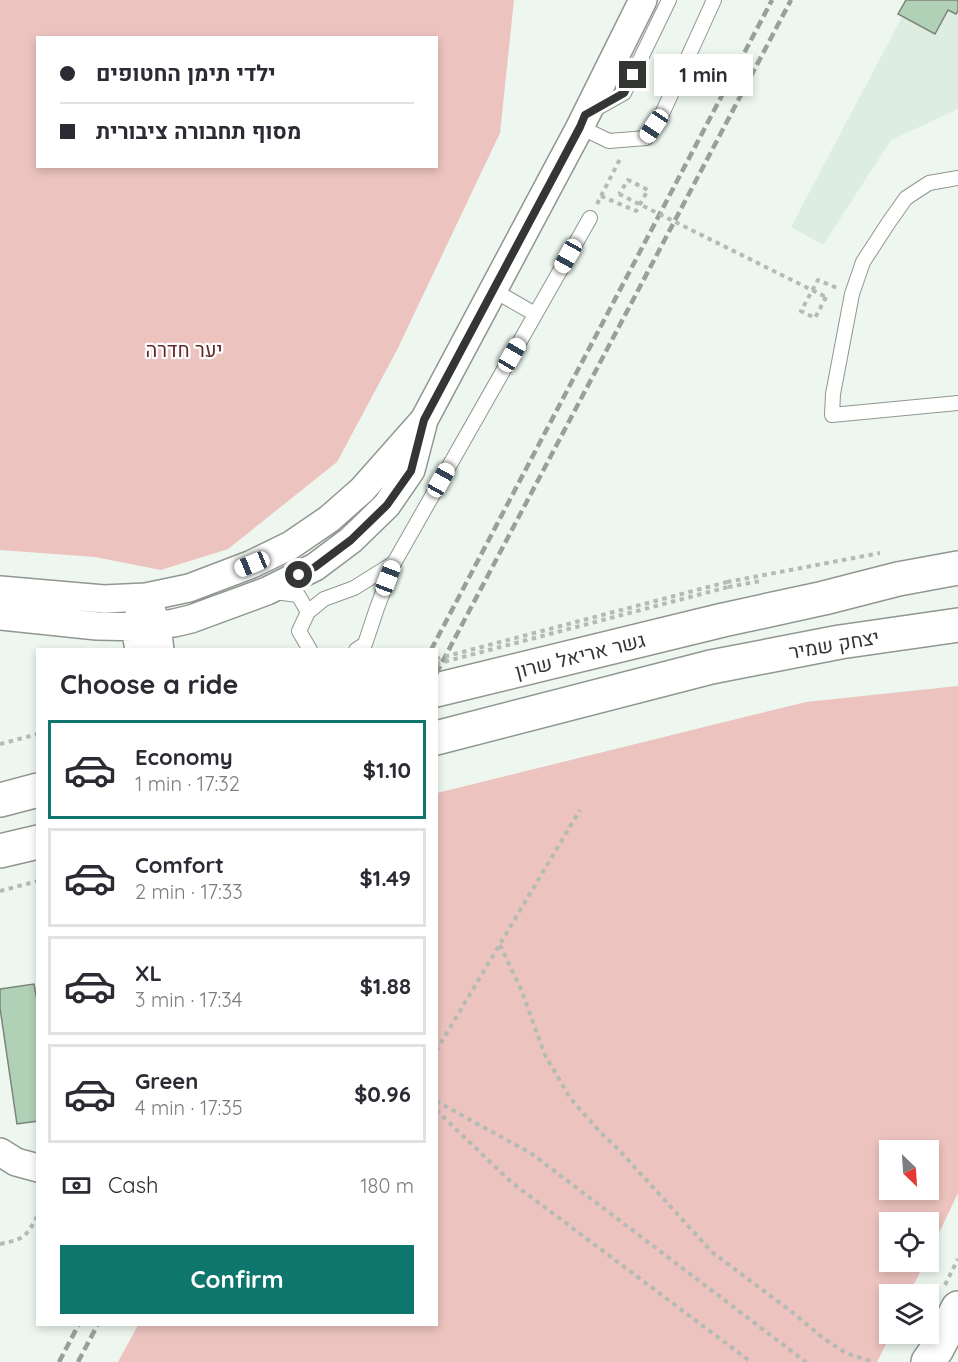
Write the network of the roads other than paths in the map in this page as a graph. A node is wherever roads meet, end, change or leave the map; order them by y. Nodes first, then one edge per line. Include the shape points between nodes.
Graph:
1 (643, 0) edge
2 (669, 0) edge
3 (714, 0) edge
4 (583, 121) junction
5 (958, 178) edge
6 (590, 218) road end
7 (493, 290) junction
8 (535, 314) junction
9 (958, 403) edge
10 (424, 420) junction
11 (394, 563) junction
12 (958, 568) edge
13 (0, 590) edge
14 (267, 591) junction
15 (146, 597) junction
16 (308, 612) junction
17 (0, 616) edge
18 (958, 626) edge
19 (148, 638) edge
20 (309, 648) edge
21 (359, 648) edge
22 (438, 690) edge
23 (438, 737) edge
24 (36, 791) edge
25 (0, 800) edge
26 (36, 842) edge
27 (0, 851) edge
28 (0, 1152) edge
29 (36, 1167) edge
30 (958, 1308) edge
31 (928, 1362) edge

1 - 4 street
2 - 4 lane via 624,93
3 - 4 lane via 662,114 646,138 609,141
4 - 7 street
5 - 9 lane via 929,183 906,198 863,262 852,294 832,415
6 - 8 lane
7 - 8 lane
7 - 10 street
8 - 11 lane
10 - 14 street via 411,471 387,505 351,540 315,567
10 - 15 street via 362,490 291,545 189,588
11 - 16 lane via 354,588 324,599
11 - 21 lane via 365,644
12 - 22 main road, גשר אריאל שרון
13 - 15 street via 104,599
14 - 16 lane via 298,595
14 - 19 street
15 - 19 street
16 - 20 lane via 299,631
17 - 19 street via 97,626
18 - 23 main road, יצחק שמיר via 840,642 711,667
24 - 25 main road
26 - 27 main road
28 - 29 street
30 - 31 main road

